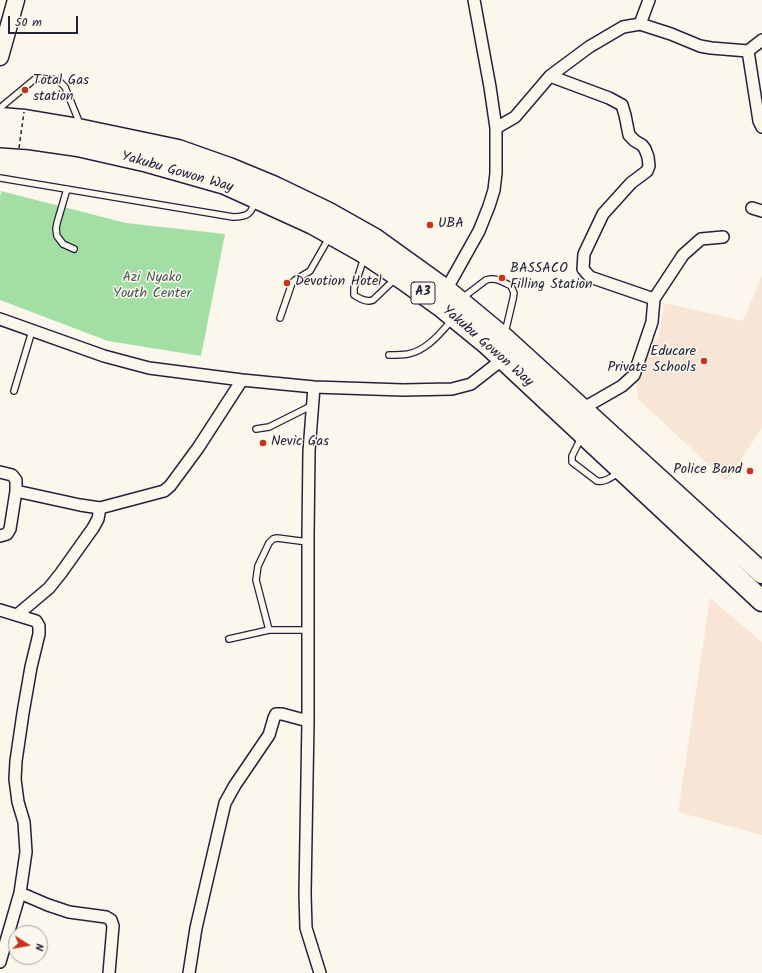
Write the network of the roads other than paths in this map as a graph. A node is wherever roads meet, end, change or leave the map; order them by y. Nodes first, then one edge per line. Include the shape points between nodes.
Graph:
1 (16, 0) edge
2 (474, 0) edge
3 (650, 0) edge
4 (640, 24) junction
5 (762, 40) edge
6 (748, 52) junction
7 (0, 57) edge
8 (550, 76) junction
9 (0, 108) edge
10 (0, 118) edge
11 (762, 127) edge
12 (496, 128) junction
13 (83, 130) junction
14 (0, 137) edge
15 (0, 178) edge
16 (68, 189) junction
17 (250, 189) junction
18 (332, 234) junction
19 (723, 237) dead end
20 (74, 249) dead end
21 (365, 254) junction
22 (399, 276) junction
23 (654, 299) junction
24 (453, 302) junction
25 (280, 318) dead end
26 (0, 319) edge
27 (32, 331) junction
28 (504, 338) junction
29 (389, 355) dead end
30 (502, 359) junction
31 (242, 380) junction
32 (314, 387) junction
33 (14, 391) dead end
34 (313, 405) junction
35 (582, 409) junction
36 (256, 429) dead end
37 (584, 434) junction
38 (622, 470) junction
39 (0, 472) edge
40 (16, 491) junction
41 (100, 508) junction
42 (0, 536) edge
43 (308, 542) junction
44 (762, 573) edge
45 (762, 601) edge
46 (0, 610) edge
47 (17, 615) junction
48 (269, 630) junction
49 (308, 630) junction
50 (229, 639) dead end
51 (308, 721) junction
52 (20, 893) junction
53 (0, 962) edge
54 (109, 973) edge
55 (189, 973) edge
56 (320, 973) edge

1 - 7 street
2 - 12 street
3 - 4 street
4 - 6 street via 700,46
4 - 8 street via 623,27 589,47
5 - 6 street
6 - 11 street
8 - 12 street via 514,117
8 - 23 street via 622,105 629,135 645,149 649,166 647,171 630,183 603,214 584,254 582,269 590,277 601,282
9 - 13 lane via 36,78 58,80 65,87
10 - 13 highway, Yakubu Gowon Way / A3
12 - 24 street via 494,190
13 - 17 highway, Yakubu Gowon Way / A3 via 178,150 229,168
14 - 17 highway, Yakubu Gowon Way / A3 via 78,146
15 - 16 lane
16 - 17 lane via 233,217 243,217 253,207
16 - 20 lane via 56,229 57,236 63,244
17 - 18 highway, Yakubu Gowon Way / A3
17 - 24 highway, Yakubu Gowon Way / A3 via 275,187 327,212 375,239
18 - 21 highway, Yakubu Gowon Way / A3
18 - 25 lane via 310,271 292,283
19 - 23 street via 701,239 683,255
21 - 22 highway, Yakubu Gowon Way / A3
21 - 22 lane via 354,294 370,302
22 - 24 highway, Yakubu Gowon Way / A3 via 443,308
23 - 35 street via 652,322 634,375 622,386
24 - 28 highway, Yakubu Gowon Way / A3
24 - 28 lane via 491,278 511,286 514,293
24 - 29 lane via 429,345 408,354
24 - 30 highway, Yakubu Gowon Way / A3
26 - 27 street
27 - 31 street via 104,356 149,368
27 - 33 lane
28 - 35 highway, Yakubu Gowon Way / A3
30 - 32 street via 471,384 452,389
30 - 37 highway, Yakubu Gowon Way / A3
31 - 32 street
31 - 41 street via 170,486 164,491
32 - 34 street
34 - 36 lane via 269,427
34 - 43 street
35 - 44 highway, Yakubu Gowon Way / A3
37 - 38 highway, Yakubu Gowon Way / A3
37 - 38 lane via 572,456 572,462 597,482 604,481
38 - 45 highway, Yakubu Gowon Way / A3
39 - 40 street via 12,475 16,480
40 - 41 street
40 - 42 street via 10,529 7,534
41 - 47 street via 93,528 61,573 49,588
43 - 48 lane via 272,539 258,566 256,580
43 - 49 street
46 - 47 street
47 - 52 street via 36,621 39,626 16,761 15,779 24,822 26,852
48 - 49 lane
48 - 50 lane
49 - 51 street
51 - 55 street via 276,714 268,735 225,803 198,920
51 - 56 street via 306,928
52 - 53 street
52 - 54 street via 69,912 106,917 111,920 113,926

